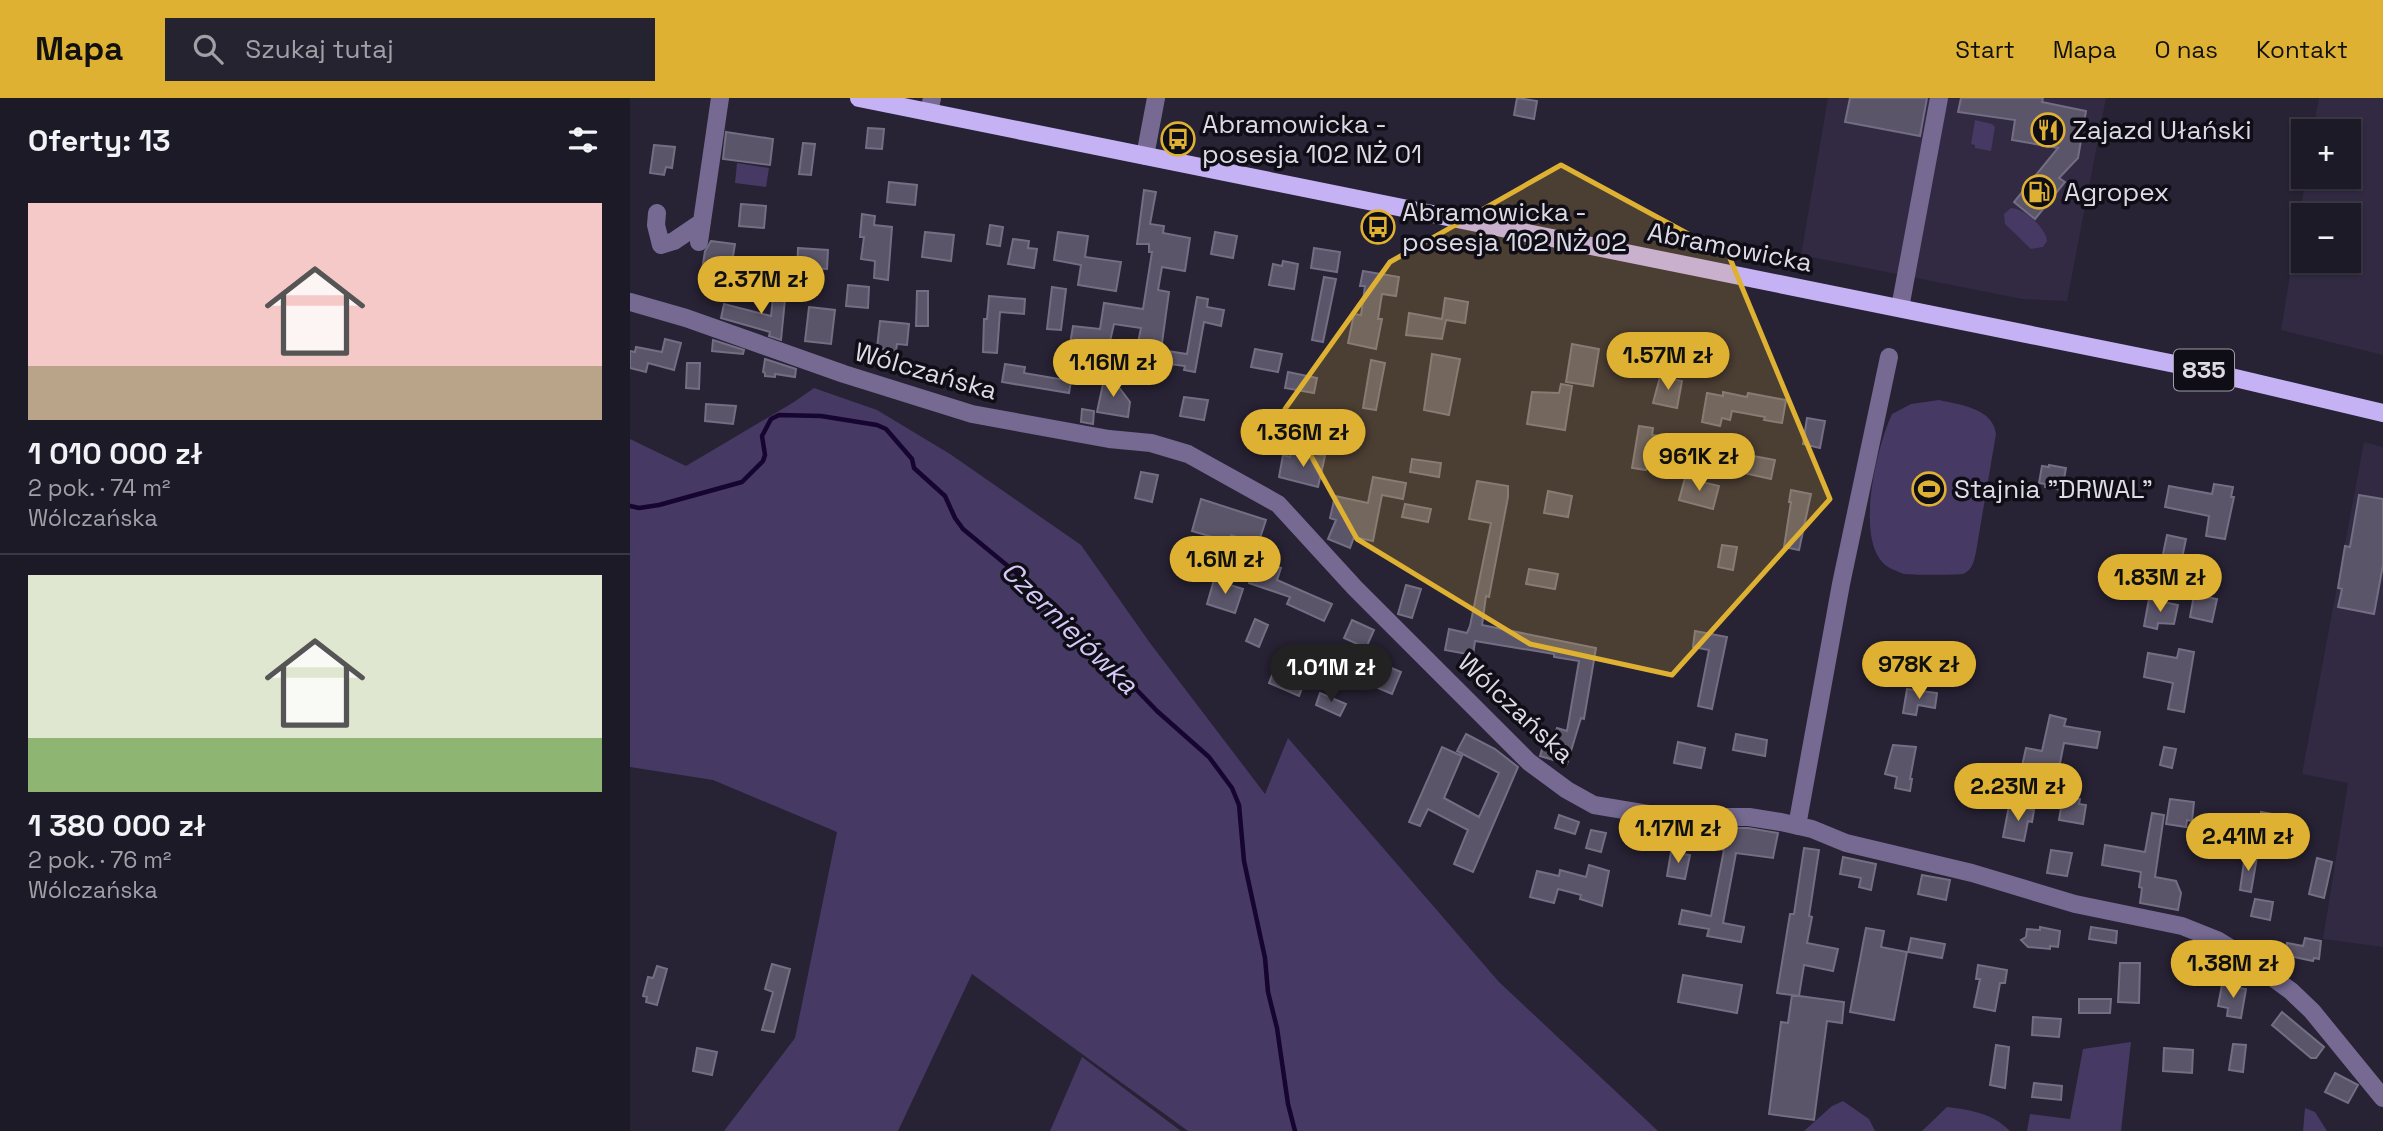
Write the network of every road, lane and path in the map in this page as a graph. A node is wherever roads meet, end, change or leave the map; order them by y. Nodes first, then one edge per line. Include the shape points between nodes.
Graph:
1 (720, 98) edge
2 (859, 98) edge
3 (1156, 98) edge
4 (1939, 98) edge
5 (931, 105) edge
6 (1145, 156) junction
7 (657, 213) dead end
8 (702, 222) junction
9 (699, 242) dead end
10 (630, 302) edge
11 (1900, 308) junction
12 (1889, 357) dead end
13 (2383, 413) edge
14 (1797, 826) junction
15 (2383, 1098) edge

1 - 8 street
2 - 5 main road, Abramowicka / 835
3 - 6 street
4 - 11 street
5 - 6 main road, Abramowicka / 835
6 - 11 main road, Abramowicka / 835
7 - 8 street via 661,245
8 - 9 street
10 - 14 street, Wólczańska via 972,414 1151,443 1188,454 1278,504 1491,725 1567,790 1610,809 1666,817 1749,817
11 - 13 main road, Abramowicka / 835 via 2180,365
12 - 14 street
14 - 15 street, Wólczańska via 2075,904 2182,926 2217,940 2291,991

